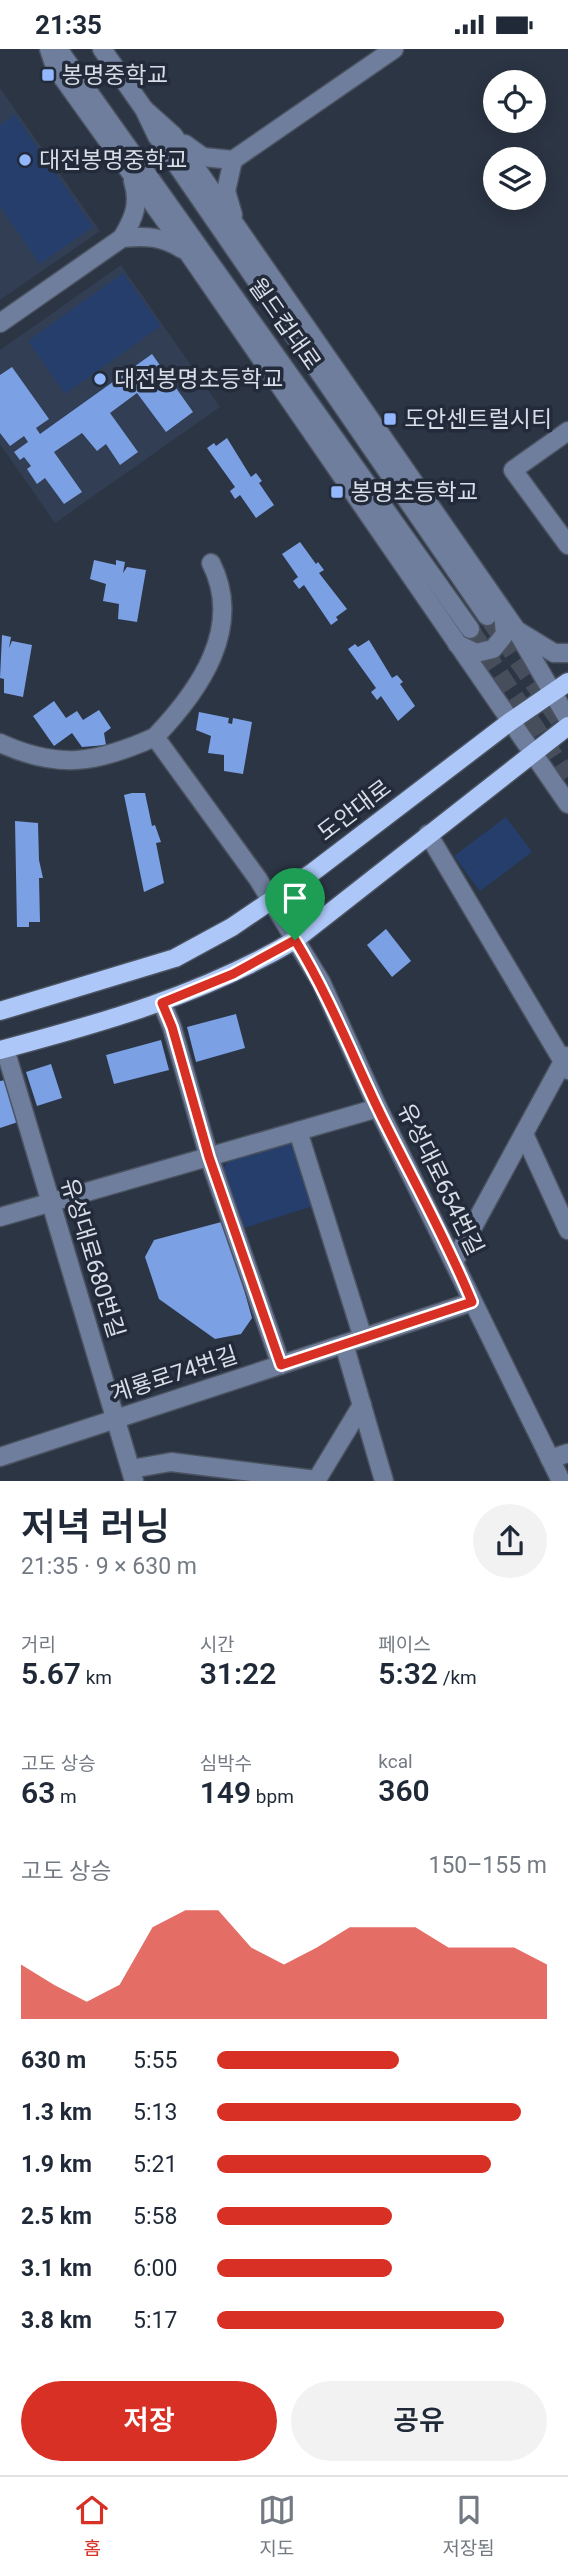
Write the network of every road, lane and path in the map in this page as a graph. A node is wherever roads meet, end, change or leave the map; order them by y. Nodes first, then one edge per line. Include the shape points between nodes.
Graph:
1 (49, 49) edge
2 (58, 49) edge
3 (102, 49) edge
4 (394, 49) edge
5 (144, 109) junction
6 (173, 135) junction
7 (233, 160) junction
8 (130, 173) junction
9 (237, 231) junction
10 (122, 238) junction
11 (189, 254) junction
12 (0, 323) edge
13 (568, 432) edge
14 (568, 545) edge
15 (211, 563) dead end
16 (493, 611) junction
17 (515, 628) junction
18 (470, 629) tunnel mouth
19 (454, 641) junction
20 (568, 653) edge
21 (568, 682) edge
22 (551, 693) junction
23 (568, 719) edge
24 (511, 721) junction
25 (568, 726) edge
26 (155, 737) junction
27 (0, 743) edge
28 (531, 752) junction
29 (568, 804) edge
30 (428, 834) junction
31 (272, 902) junction
32 (295, 940) junction
33 (162, 1003) junction
34 (0, 1011) edge
35 (3, 1050) edge
36 (567, 1061) edge
37 (378, 1108) junction
38 (298, 1131) junction
39 (524, 1134) junction
40 (209, 1157) junction
41 (51, 1202) junction
42 (0, 1217) edge
43 (568, 1230) edge
44 (455, 1260) junction
45 (472, 1302) junction
46 (363, 1338) junction
47 (344, 1344) junction
48 (281, 1365) junction
49 (362, 1405) junction
50 (116, 1419) junction
51 (568, 1453) edge
52 (0, 1457) edge
53 (550, 1459) junction
54 (132, 1475) edge
55 (316, 1481) edge
56 (384, 1481) edge
57 (561, 1481) edge

1 - 8 street via 55,67
2 - 18 street, 월드컵대로
3 - 5 street
4 - 7 street
5 - 6 street
5 - 16 street via 157,136
6 - 7 street via 203,157
6 - 9 street
7 - 9 street via 226,191
8 - 10 street via 138,197 134,217
8 - 11 street
9 - 16 street
10 - 11 street via 149,235
10 - 12 street
11 - 19 street
13 - 14 street via 513,470
15 - 26 street via 222,585 222,620 213,656 202,681
16 - 17 street
16 - 19 street via 506,624 493,649 476,653
17 - 20 street via 554,653
17 - 22 street
19 - 24 street
21 - 22 main road, 도안대로
22 - 23 street
22 - 24 main road, 도안대로
24 - 28 street
24 - 31 main road, 도안대로
25 - 28 main road
26 - 27 street via 114,756 68,762 27,755
26 - 31 street, 유성대로654번길
28 - 29 street
28 - 30 main road
30 - 32 main road
30 - 36 street
31 - 32 street, 유성대로654번길
31 - 34 main road, 도안대로 via 175,958
32 - 33 main road via 233,974
32 - 37 street, 유성대로654번길 via 321,982
33 - 35 main road
33 - 40 street
35 - 41 street, 유성대로680번길
36 - 39 street
37 - 38 street
37 - 44 street, 유성대로654번길
38 - 40 street
38 - 46 street
39 - 43 street
39 - 44 street
40 - 41 street
40 - 48 street
41 - 42 street
41 - 50 street, 유성대로680번길
44 - 45 street, 유성대로654번길
45 - 46 street, 계룡로74번길
45 - 53 street, 유성대로654번길
46 - 47 street, 계룡로74번길
47 - 48 street, 계룡로74번길
47 - 49 street
48 - 50 street, 계룡로74번길
49 - 55 street
49 - 56 street
50 - 52 street, 계룡로74번길
50 - 54 street, 유성대로680번길
51 - 53 street
53 - 57 street, 유성대로654번길
54 - 55 street via 171,1462

